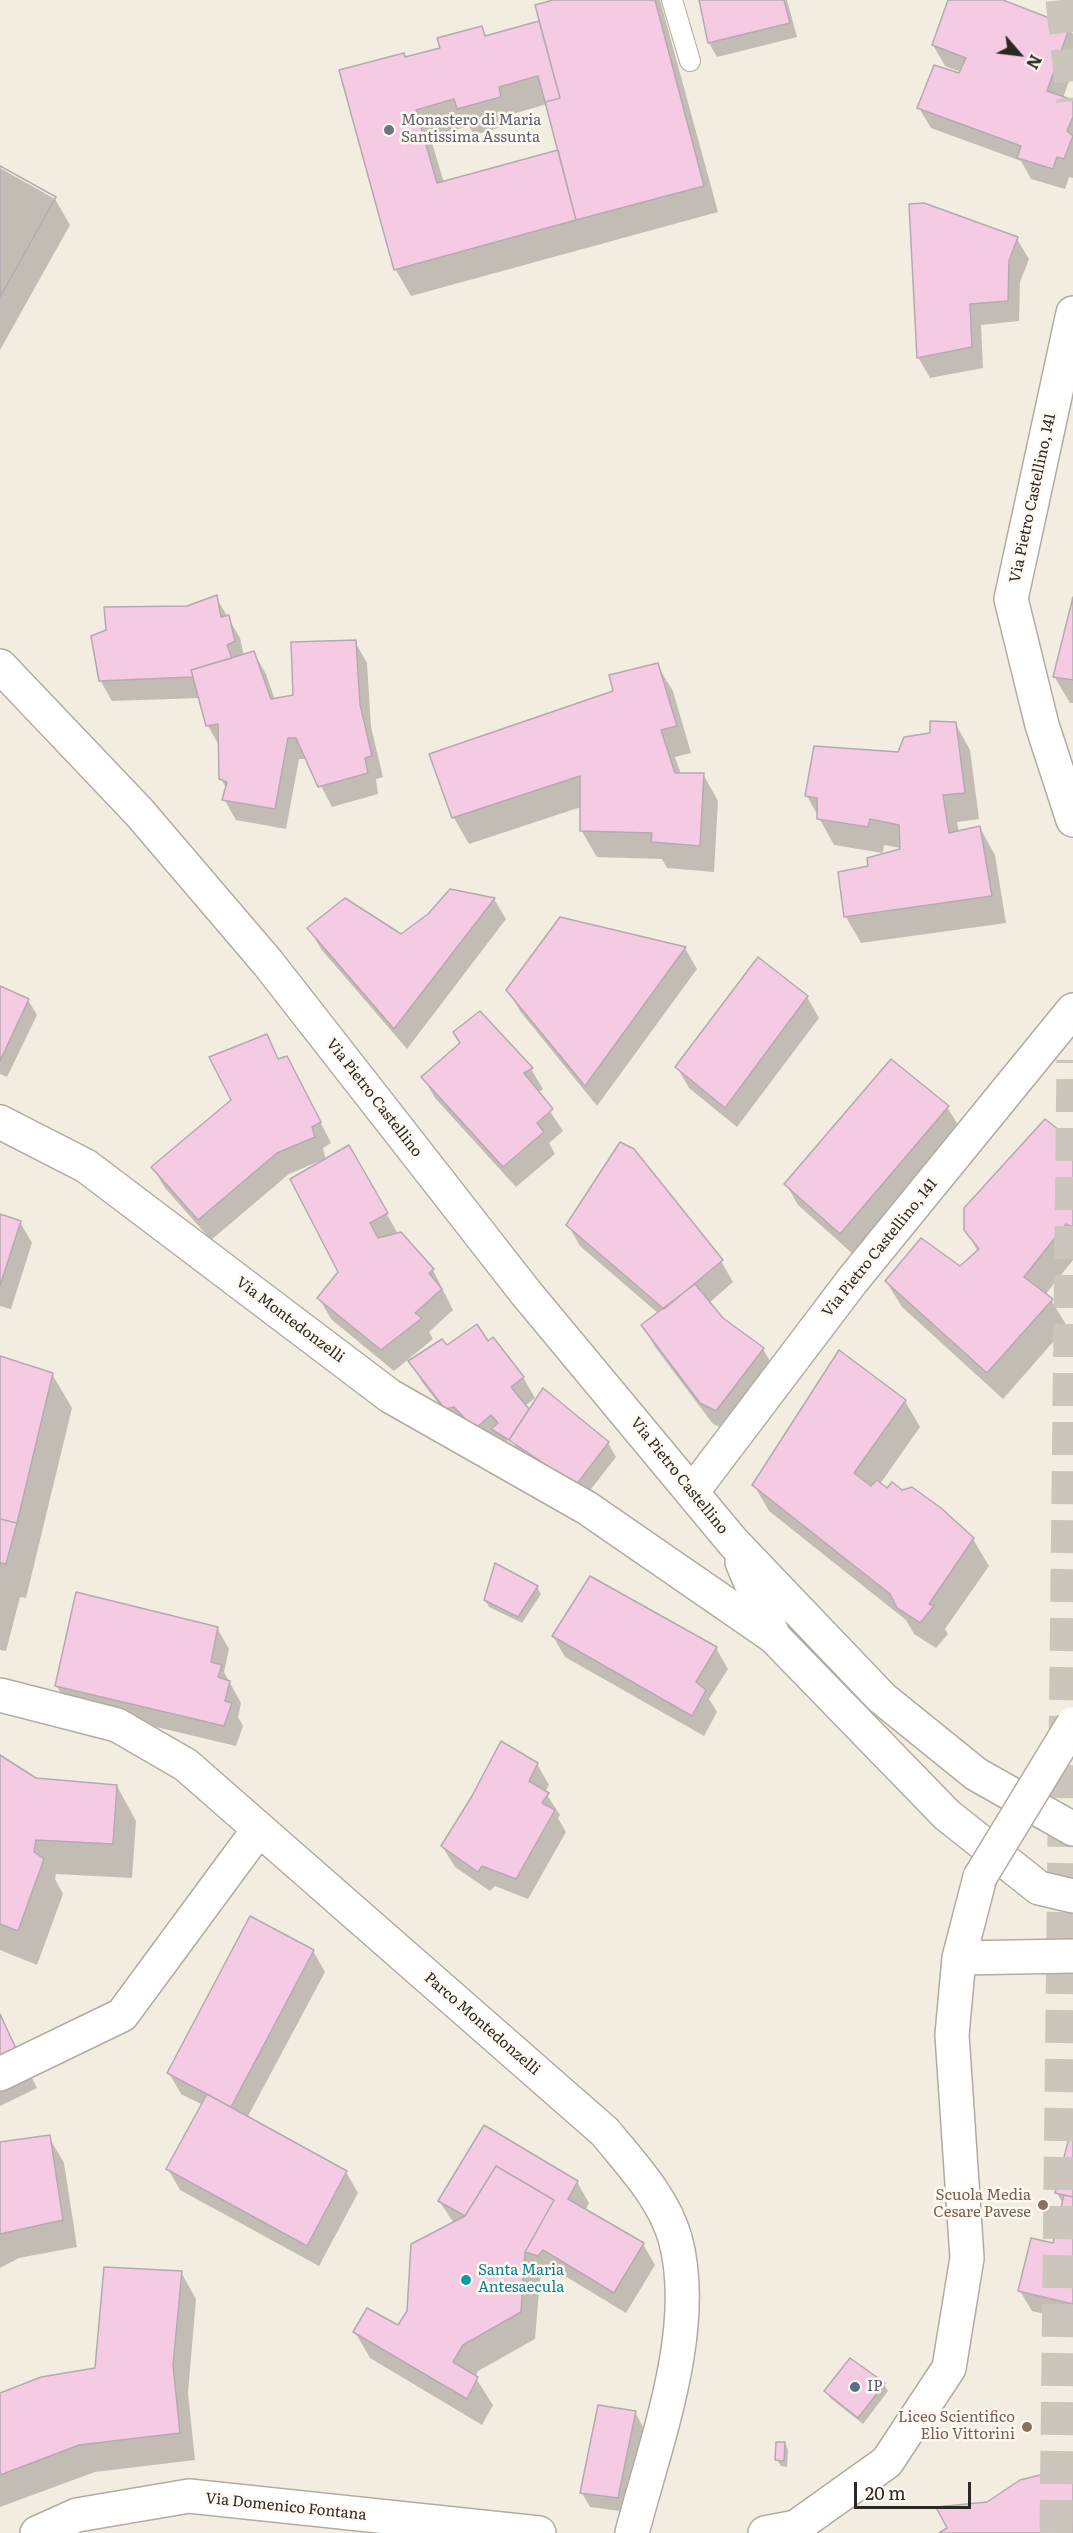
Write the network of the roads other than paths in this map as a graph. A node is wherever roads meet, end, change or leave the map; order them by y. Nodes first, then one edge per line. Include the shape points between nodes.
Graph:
1 (672, 0) edge
2 (690, 61) dead end
3 (1073, 313) edge
4 (0, 666) edge
5 (1067, 774) edge
6 (1073, 820) edge
7 (1073, 1010) edge
8 (0, 1122) edge
9 (693, 1491) junction
10 (587, 1508) joint
11 (733, 1542) junction
12 (774, 1637) junction
13 (0, 1695) edge
14 (1073, 1724) edge
15 (259, 1829) junction
16 (1073, 1829) edge
17 (1073, 1896) edge
18 (1073, 1956) edge
19 (959, 1958) junction
20 (0, 2074) edge
21 (37, 2533) edge
22 (539, 2533) edge
23 (632, 2533) edge
24 (765, 2533) edge

1 - 2 lane
3 - 5 street, Via Pietro Castellino, 141 via 1011,598 1042,725
4 - 9 street, Via Pietro Castellino via 139,812 268,963 526,1293
5 - 6 street, Via Pietro Castellino, 141
7 - 9 street, Via Pietro Castellino, 141 via 852,1281
8 - 10 street, Via Montedonzelli via 86,1166 390,1396
9 - 11 street, Via Pietro Castellino
10 - 12 street, Via Pietro Castellino
11 - 12 street, Via Pietro Castellino
11 - 16 street, Via Pietro Castellino via 882,1698 976,1774
12 - 17 street, Via Pietro Castellino via 947,1815 1039,1888
13 - 15 street, Parco Montedonzelli via 117,1725 186,1765
14 - 19 street, bridge via 980,1877
15 - 20 street via 122,2015
15 - 23 street, Parco Montedonzelli via 605,2132 653,2192 675,2237 683,2283 682,2329
18 - 19 street
19 - 24 street via 952,2035 967,2258 949,2368 887,2462 796,2527
21 - 22 street, Via Domenico Fontana via 77,2515 189,2496

